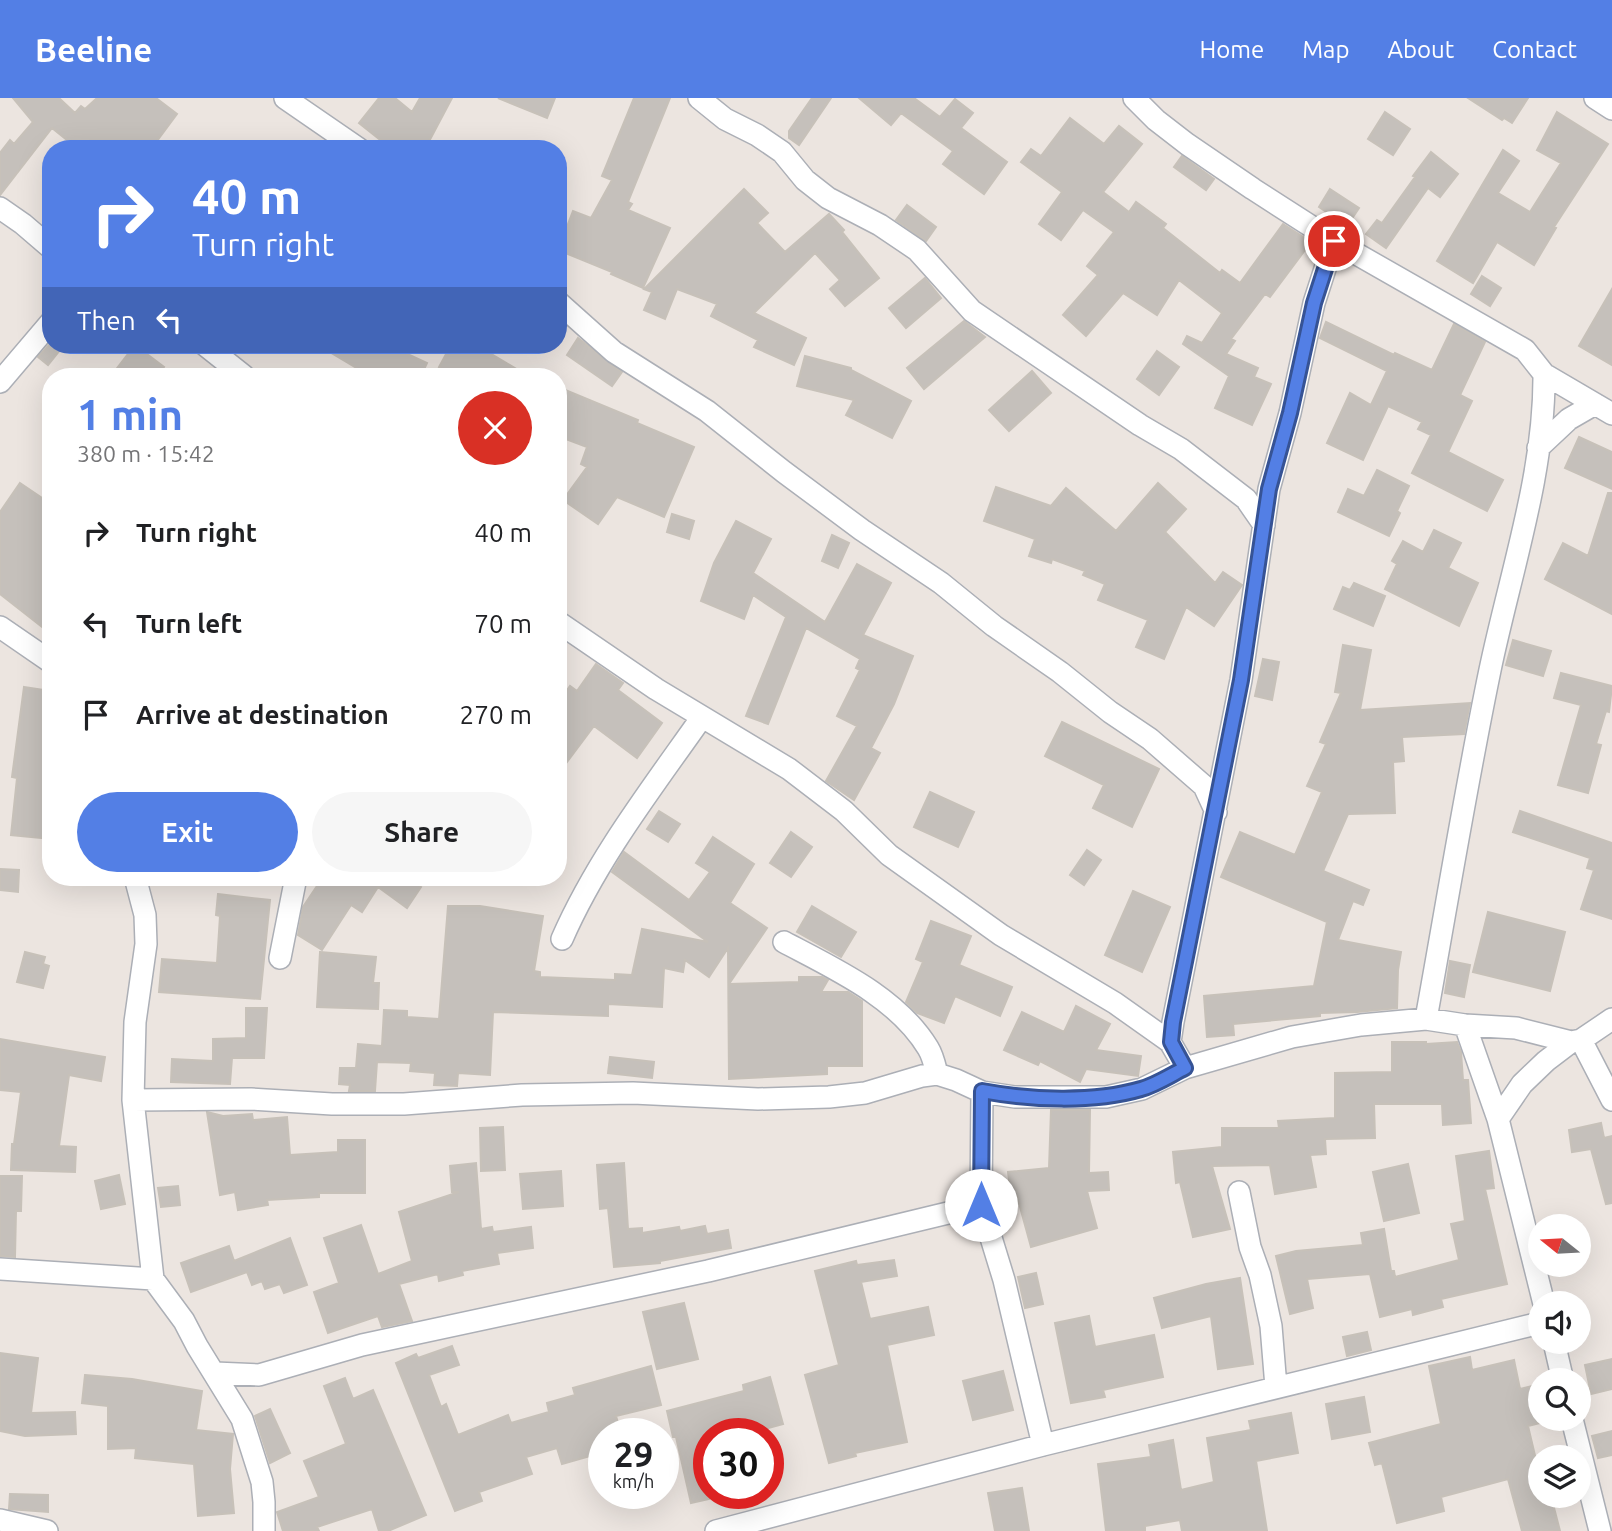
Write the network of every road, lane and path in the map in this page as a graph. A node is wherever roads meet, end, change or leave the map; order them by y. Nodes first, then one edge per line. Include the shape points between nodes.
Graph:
1 (285, 98) edge
2 (699, 98) edge
3 (1595, 98) edge
4 (1138, 99) edge
5 (1612, 109) edge
6 (346, 140) edge
7 (0, 208) edge
8 (42, 240) edge
9 (1334, 241) junction
10 (567, 310) edge
11 (42, 332) edge
12 (216, 354) edge
13 (234, 368) edge
14 (1544, 374) junction
15 (0, 382) edge
16 (1603, 409) edge
17 (1538, 448) junction
18 (1269, 489) junction
19 (1246, 499) junction
20 (1264, 525) junction
21 (0, 627) edge
22 (567, 628) edge
23 (42, 656) edge
24 (702, 717) junction
25 (1216, 812) junction
26 (137, 886) edge
27 (294, 886) edge
28 (562, 939) dead end
29 (784, 942) dead end
30 (280, 958) dead end
31 (1612, 1018) edge
32 (1426, 1019) junction
33 (1465, 1025) junction
34 (1576, 1041) junction
35 (1171, 1042) junction
36 (1185, 1068) junction
37 (937, 1074) junction
38 (982, 1091) junction
39 (133, 1100) junction
40 (1612, 1100) edge
41 (1498, 1118) junction
42 (1239, 1192) dead end
43 (981, 1205) junction
44 (0, 1269) edge
45 (153, 1279) junction
46 (1541, 1291) edge
47 (1528, 1326) edge
48 (215, 1373) junction
49 (1276, 1387) junction
50 (1576, 1431) edge
51 (1043, 1445) junction
52 (0, 1520) edge
53 (47, 1531) edge
54 (264, 1531) edge
55 (716, 1531) edge
56 (1600, 1531) edge

1 - 6 street
2 - 19 street via 782,152 805,180 828,198 917,250 972,311 1181,449
3 - 5 street
4 - 9 street via 1187,145
7 - 8 street
9 - 14 street via 1525,351
9 - 18 street via 1314,303
10 - 25 street via 614,352 707,411 806,489 1150,739 1204,786
11 - 15 street
12 - 13 street
14 - 16 street
14 - 17 street via 1545,410
16 - 17 street via 1569,419
17 - 32 street via 1490,670
18 - 19 street
18 - 20 street
19 - 20 street
20 - 25 street
21 - 23 street
22 - 24 street
24 - 28 street via 593,879
24 - 35 street via 789,769 844,811 889,855 1001,935
25 - 35 street
26 - 39 street via 146,944 135,1022
27 - 30 street
29 - 37 street via 867,987 929,1049
31 - 34 street
32 - 33 street
32 - 36 street via 1292,1037
33 - 34 street via 1516,1028
33 - 41 street
34 - 40 street
34 - 41 street via 1522,1084
35 - 36 street
36 - 38 street via 1142,1089 1106,1097 1015,1097
37 - 38 street
37 - 39 street via 865,1093 829,1097 633,1093 404,1104
38 - 43 street
39 - 45 street
41 - 46 street
42 - 49 street via 1271,1326
43 - 48 street via 708,1271 362,1346 259,1375
43 - 51 street via 1004,1280
44 - 45 street
45 - 48 street
47 - 49 street
48 - 54 street via 242,1419 254,1452 263,1492
49 - 51 street
50 - 56 street
51 - 55 street
52 - 53 street

